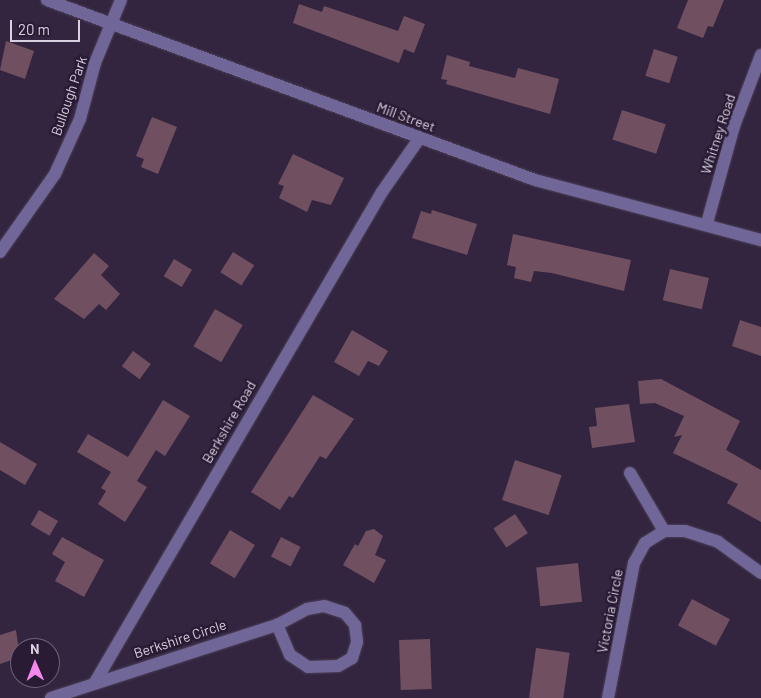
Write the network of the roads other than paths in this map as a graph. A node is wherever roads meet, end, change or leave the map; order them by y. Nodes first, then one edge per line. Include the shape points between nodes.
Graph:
1 (47, 0) edge
2 (121, 0) edge
3 (112, 22) junction
4 (761, 55) edge
5 (419, 138) junction
6 (707, 223) junction
7 (760, 241) edge
8 (0, 252) edge
9 (630, 473) dead end
10 (664, 531) junction
11 (761, 573) edge
12 (277, 626) junction
13 (94, 684) junction
14 (51, 698) edge
15 (608, 698) edge

1 - 3 street, Mill Street
2 - 3 street, Bullough Park
3 - 5 street, Mill Street
3 - 8 street, Bullough Park via 95,63 80,119 55,174
4 - 6 street, Whitney Road via 734,126
5 - 6 street, Mill Street via 535,180
5 - 13 street, Berkshire Road via 382,192
6 - 7 street, Mill Street
9 - 10 street
10 - 11 street via 685,531 718,542
10 - 15 street, Victoria Circle via 645,543 634,563
12 - 12 street, Berkshire Circle via 307,609 324,606 345,613 355,624 357,642 352,658 338,666 308,666 290,656
12 - 13 street, Berkshire Circle
13 - 14 street

